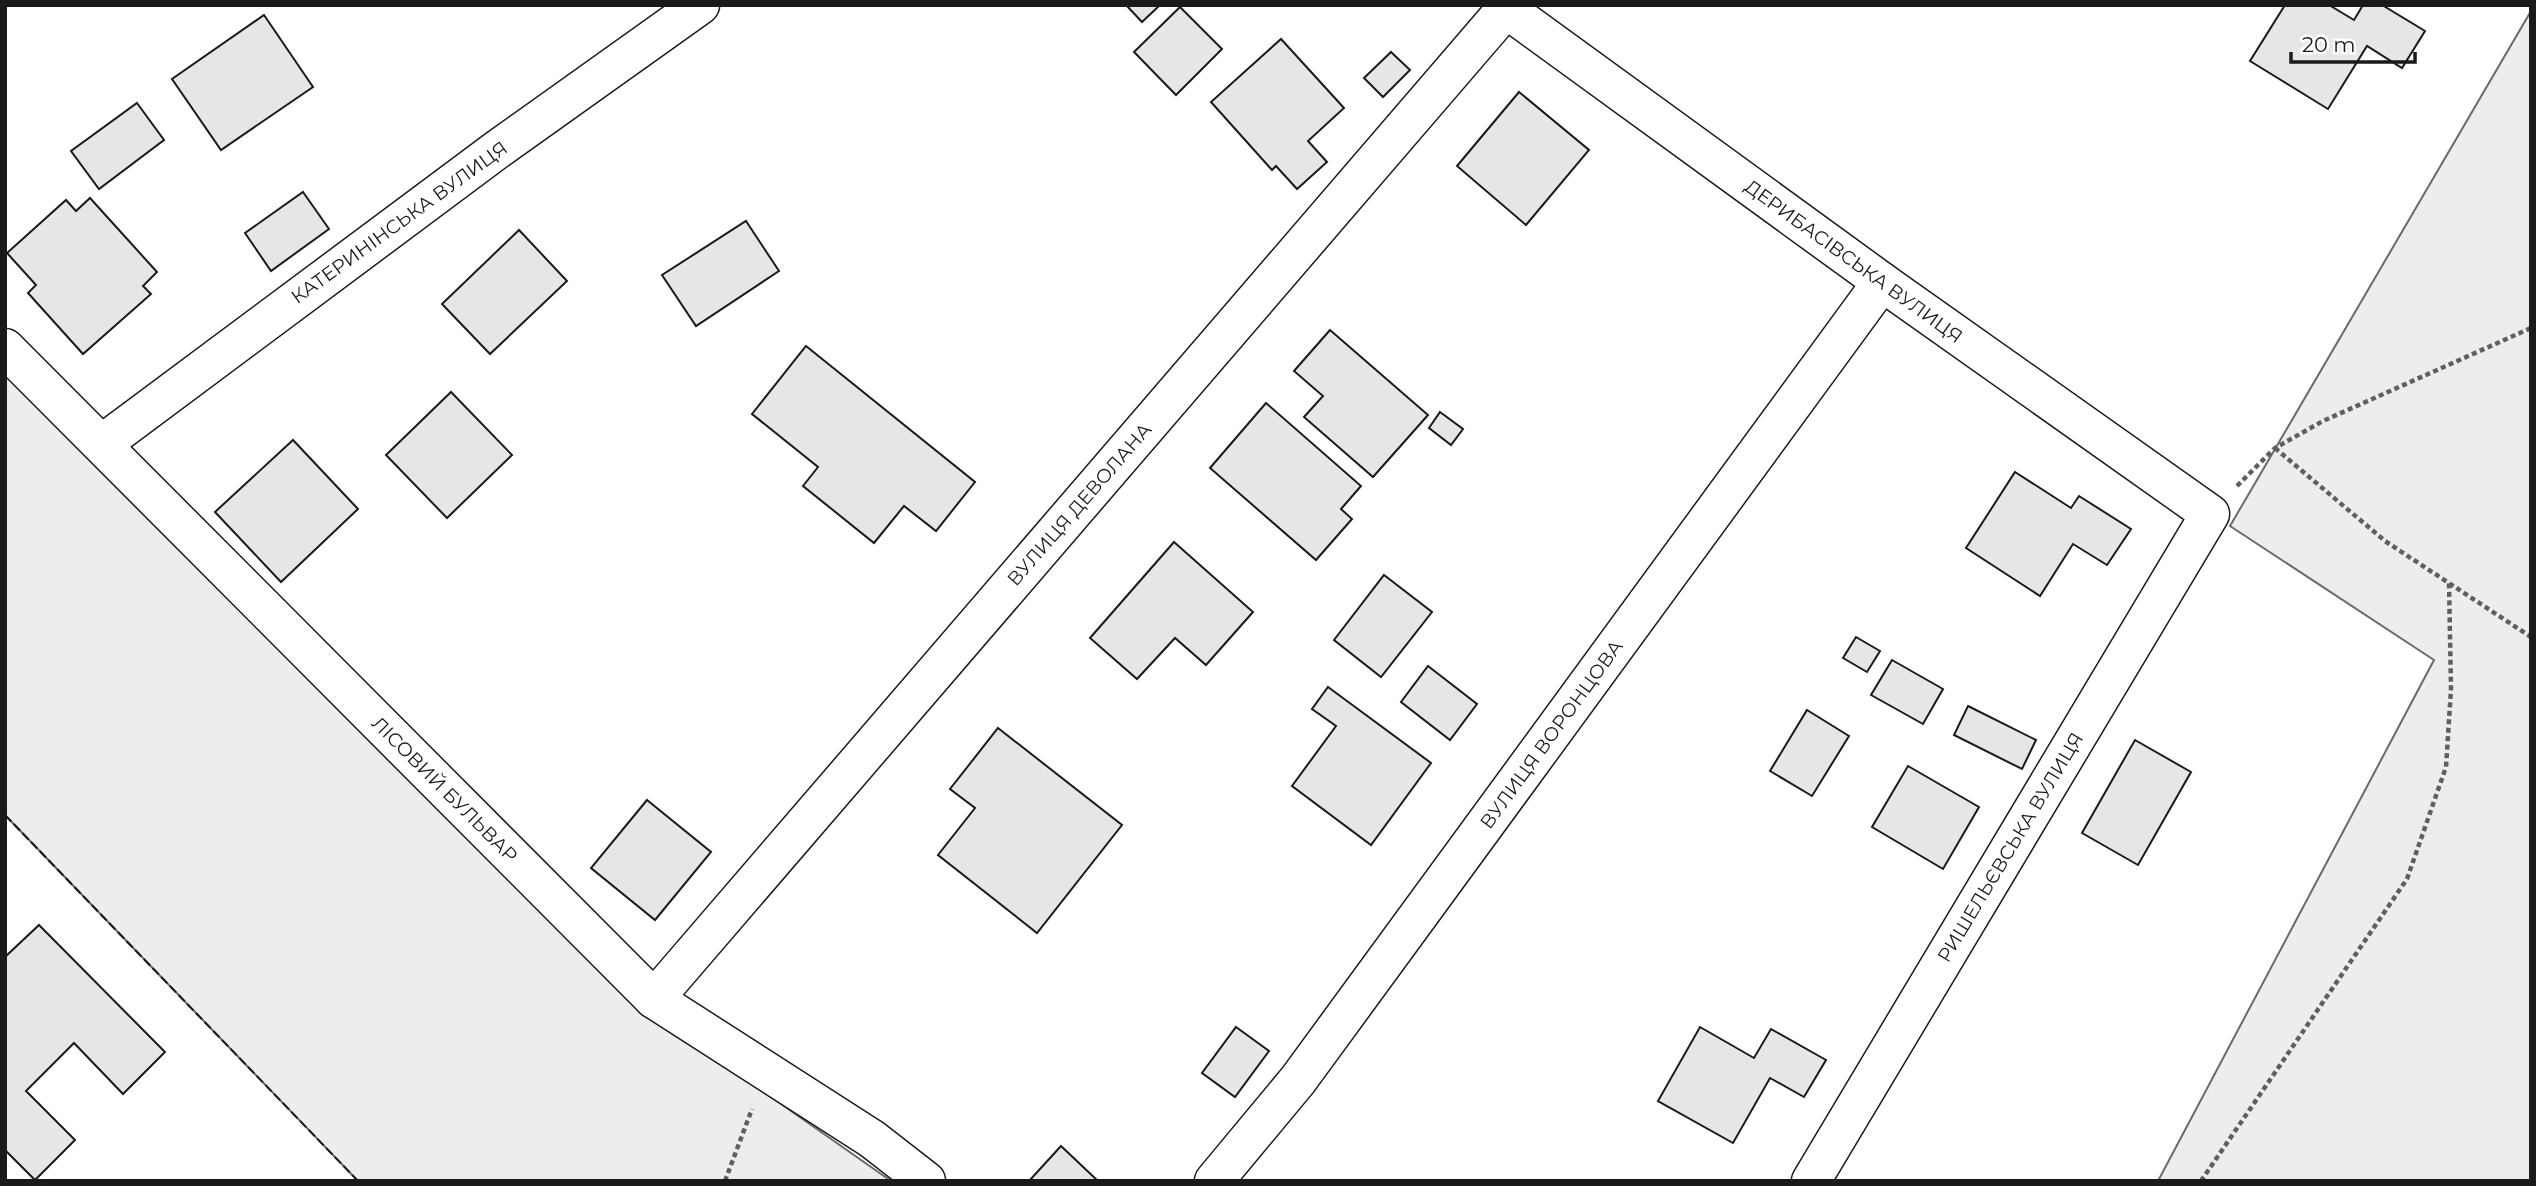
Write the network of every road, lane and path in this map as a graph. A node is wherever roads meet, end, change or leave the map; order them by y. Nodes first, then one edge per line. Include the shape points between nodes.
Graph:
1 (700, 5) edge
2 (1503, 7) edge
3 (1882, 282) junction
4 (2531, 328) edge
5 (5, 348) edge
6 (102, 443) junction
7 (2275, 448) junction
8 (2210, 514) junction
9 (2449, 583) junction
10 (2531, 638) edge
11 (654, 999) junction
12 (766, 1071) junction
13 (725, 1181) edge
14 (926, 1181) edge
15 (1214, 1181) edge
16 (1811, 1181) edge
17 (2201, 1181) edge

1 - 6 street, КАТЕРИНІНСЬКА ВУЛИЦЯ
2 - 3 street, ДЕРИБАСІВСЬКА ВУЛИЦЯ
2 - 11 street, ВУЛИЦЯ ДЕВОЛАНА
3 - 8 street, ДЕРИБАСІВСЬКА ВУЛИЦЯ
3 - 15 street, ВУЛИЦЯ ВОРОНЦОВА via 1298,1080
4 - 7 path via 2323,421
5 - 6 street, ЛІСОВИЙ БУЛЬВАР
6 - 11 street, ЛІСОВИЙ БУЛЬВАР
7 - 8 path
7 - 9 path via 2385,541
8 - 16 street, РИШЕЛЬЄВСЬКА ВУЛИЦЯ
9 - 10 path
9 - 17 path via 2451,689 2446,766 2407,879
11 - 12 street, ЛІСОВИЙ БУЛЬВАР
12 - 13 path
12 - 14 street, ЛІСОВИЙ БУЛЬВАР via 872,1139

